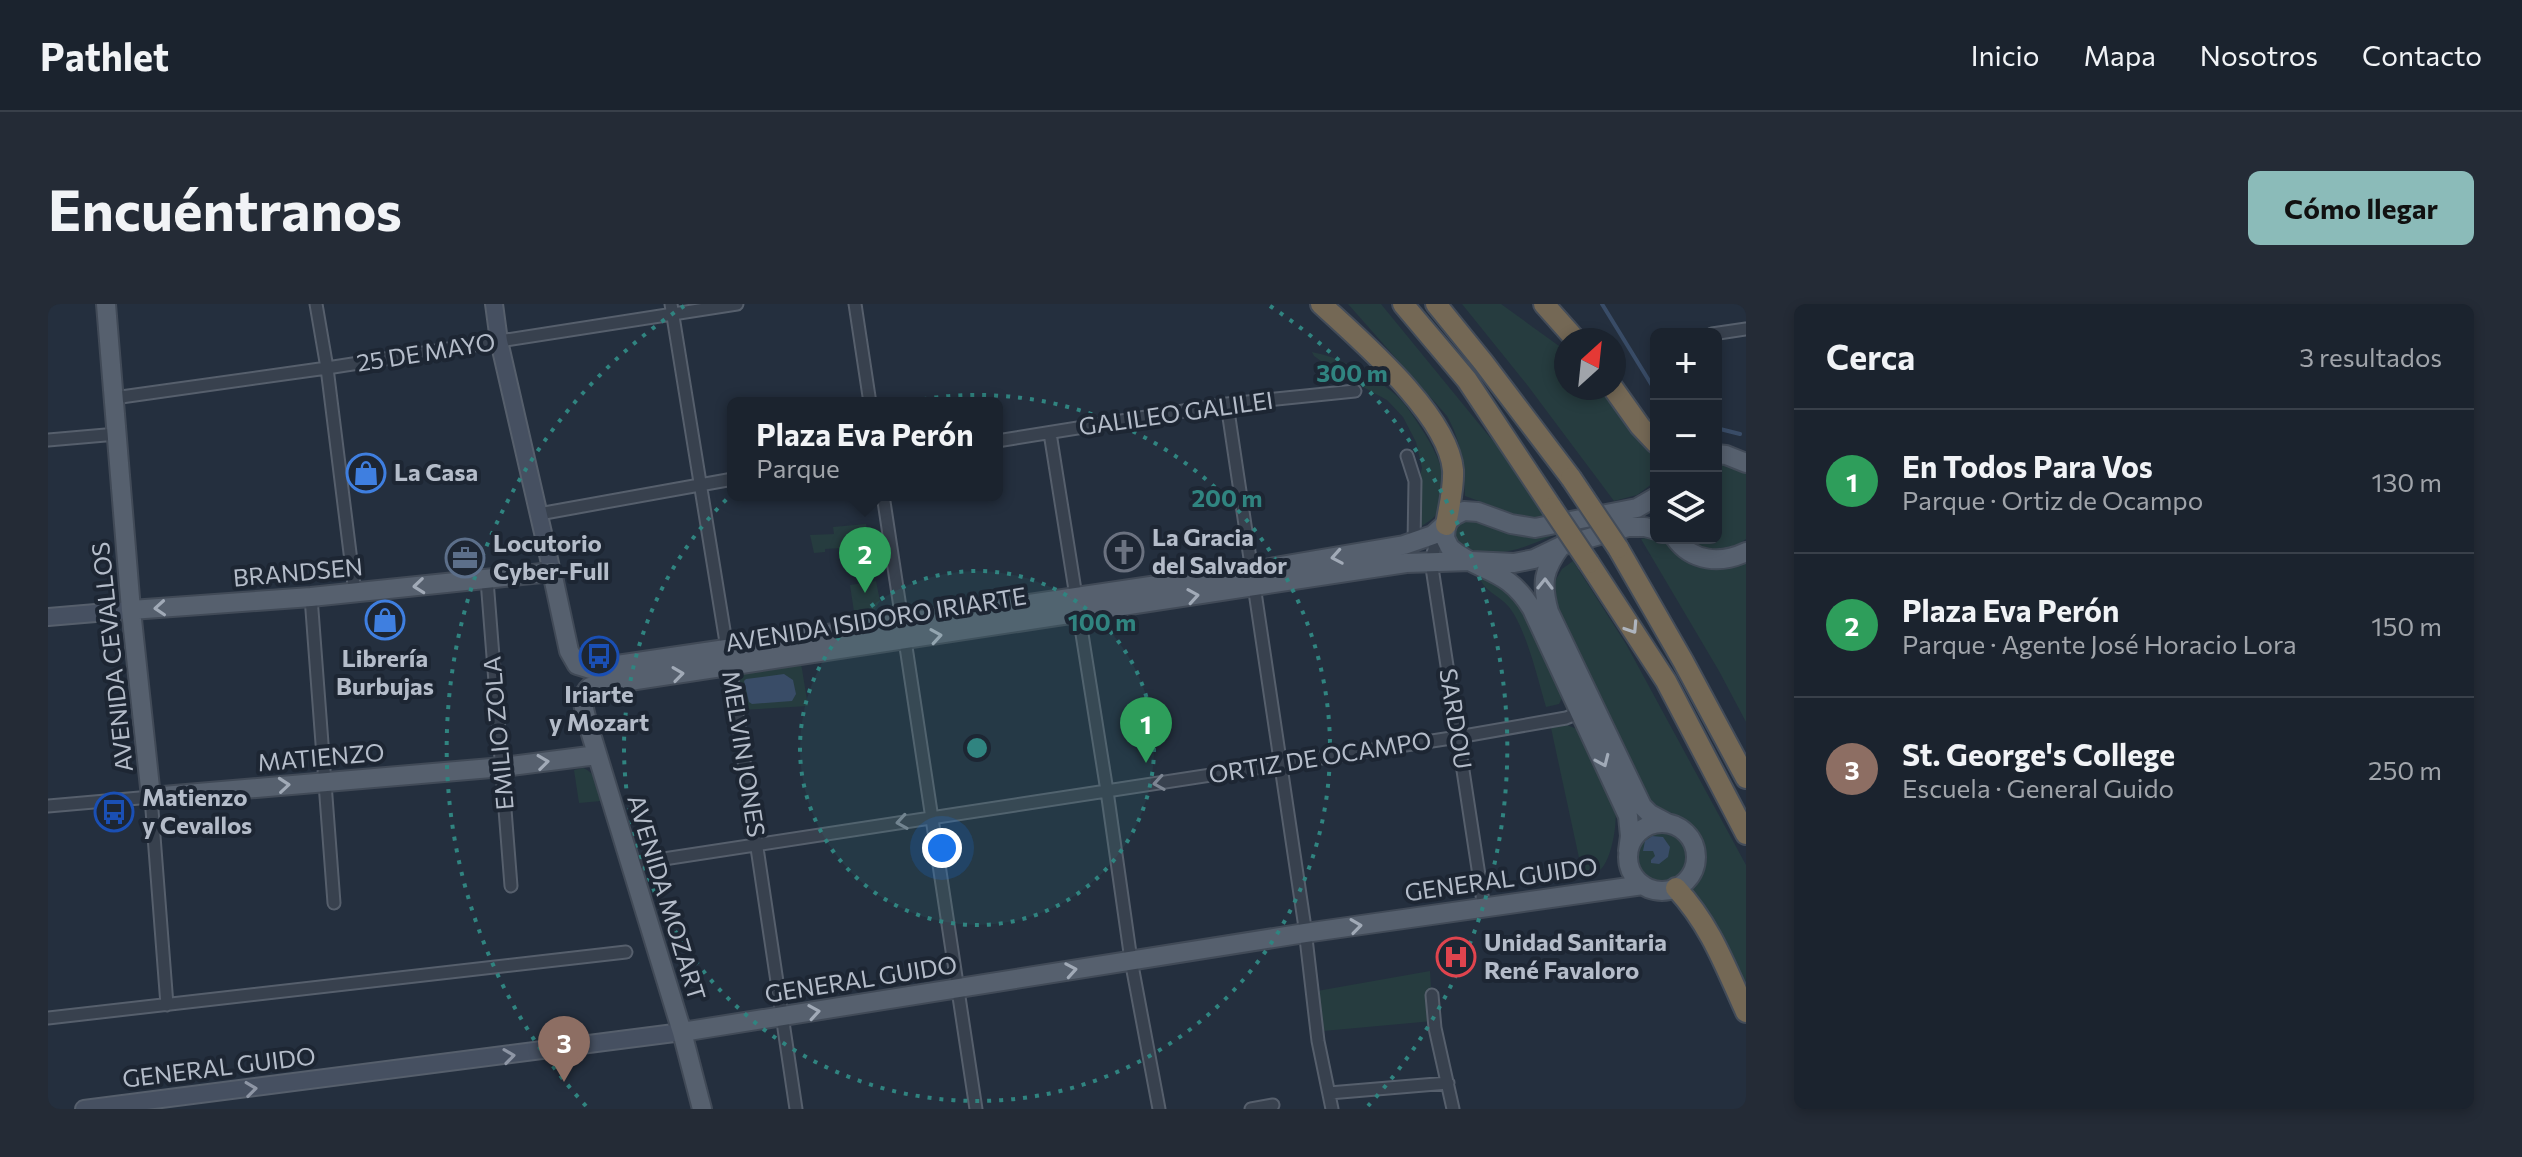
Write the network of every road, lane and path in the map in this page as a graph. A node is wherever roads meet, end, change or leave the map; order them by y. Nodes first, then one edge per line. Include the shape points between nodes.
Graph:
1 (106, 304) edge
2 (316, 304) edge
3 (494, 304) edge
4 (737, 304) edge
5 (855, 304) edge
6 (1321, 304) edge
7 (1403, 304) edge
8 (1436, 304) edge
9 (1544, 304) edge
10 (671, 309) edge
11 (1565, 328) edge
12 (1746, 329) edge
13 (1722, 333) edge
14 (499, 341) junction
15 (327, 368) junction
16 (1355, 391) dead end
17 (869, 397) edge
18 (114, 398) junction
19 (1622, 400) edge
20 (1227, 404) junction
21 (1050, 433) junction
22 (117, 434) junction
23 (1650, 437) edge
24 (48, 440) edge
25 (1003, 440) edge
26 (1722, 455) edge
27 (1407, 456) dead end
28 (1746, 463) edge
29 (727, 480) edge
30 (701, 484) junction
31 (1650, 500) edge
32 (884, 501) edge
33 (539, 514) junction
34 (1443, 528) junction
35 (1650, 528) edge
36 (1680, 544) edge
37 (1561, 546) junction
38 (1408, 551) junction
39 (1746, 552) edge
40 (1431, 561) junction
41 (1472, 561) junction
42 (552, 572) junction
43 (1254, 579) junction
44 (487, 580) junction
45 (355, 593) junction
46 (311, 597) junction
47 (1077, 605) junction
48 (131, 610) junction
49 (48, 617) edge
50 (903, 632) junction
51 (728, 658) junction
52 (582, 701) joint
53 (1581, 712) junction
54 (1458, 737) junction
55 (597, 755) junction
56 (1281, 764) junction
57 (503, 767) junction
58 (1746, 778) edge
59 (327, 781) junction
60 (1107, 791) junction
61 (151, 797) junction
62 (48, 806) edge
63 (931, 818) junction
64 (1667, 823) junction
65 (1746, 834) edge
66 (757, 844) junction
67 (1628, 851) junction
68 (631, 864) junction
69 (1643, 885) junction
70 (511, 886) dead end
71 (1676, 888) junction
72 (334, 903) dead end
73 (1484, 908) junction
74 (1305, 933) junction
75 (626, 952) dead end
76 (1131, 960) junction
77 (959, 989) junction
78 (1432, 995) dead end
79 (167, 1005) junction
80 (1746, 1012) edge
81 (782, 1017) junction
82 (48, 1018) edge
83 (682, 1032) junction
84 (1448, 1083) junction
85 (1329, 1093) junction
86 (1273, 1105) dead end
87 (84, 1109) edge
88 (702, 1109) edge
89 (796, 1109) edge
90 (976, 1109) edge
91 (1159, 1109) edge
92 (1251, 1109) edge
93 (1332, 1109) edge
94 (1453, 1109) edge

1 - 18 main road, AVENIDA CEVALLOS
2 - 15 street
3 - 14 main road
4 - 10 street, 25 DE MAYO
5 - 17 street
6 - 34 highway via 1402,384 1438,429 1453,470
7 -> 65 highway, bridge via 1467,380 1666,681
8 - 58 highway, bridge via 1571,478 1618,548
9 - 11 highway
10 - 14 street, 25 DE MAYO
10 - 30 street, MELVIN JONES
12 - 13 street
14 - 15 street, 25 DE MAYO
14 - 33 main road
15 - 18 street, 25 DE MAYO
15 - 45 street
16 - 20 street, GALILEO GALILEI
18 - 22 main road, AVENIDA CEVALLOS
19 - 23 highway
20 - 21 street, GALILEO GALILEI
20 - 43 street
21 - 25 street, GALILEO GALILEI
21 - 47 street
22 - 24 street
22 - 48 main road, AVENIDA CEVALLOS
26 - 28 main road
27 - 38 street via 1415,481
29 - 30 street
30 - 33 street
30 - 51 street, MELVIN JONES
31 - 34 main road, AVENIDA ISIDORO IRIARTE via 1637,508 1535,528 1471,510 1458,513
32 - 50 street
33 - 42 main road
34 - 38 main road, AVENIDA ISIDORO IRIARTE
34 - 40 street, SARDOU
34 - 41 main road via 1450,548
35 - 37 main road, AVENIDA ISIDORO IRIARTE via 1628,527
36 - 39 main road via 1703,559
37 - 41 main road, AVENIDA ISIDORO IRIARTE via 1524,562
64 -> 37 main road via 1642,806 1549,612 1545,571
38 - 40 main road, AVENIDA ISIDORO IRIARTE
38 - 43 main road, AVENIDA ISIDORO IRIARTE
40 - 41 main road, AVENIDA ISIDORO IRIARTE
40 - 54 street, SARDOU
41 - 53 main road via 1507,579 1527,601
42 - 44 main road, BRANDSEN
42 - 51 main road, AVENIDA ISIDORO IRIARTE via 573,661 581,668
43 - 47 main road, AVENIDA ISIDORO IRIARTE
43 - 56 street
44 -> 45 main road, BRANDSEN
44 - 57 street, EMILIO ZOLA
45 - 46 main road, BRANDSEN
46 -> 48 main road, BRANDSEN
46 - 59 street
47 - 50 main road, AVENIDA ISIDORO IRIARTE
47 - 60 street
48 - 49 main road, BRANDSEN
48 - 61 main road, AVENIDA CEVALLOS
50 - 51 main road, AVENIDA ISIDORO IRIARTE
50 - 63 street
52 -> 51 main road, AVENIDA ISIDORO IRIARTE via 595,685
51 - 66 street, MELVIN JONES
52 - 55 main road, AVENIDA MOZART
53 - 54 street, ORTIZ DE OCAMPO
53 -> 67 main road via 1628,816
54 - 56 street, ORTIZ DE OCAMPO
54 - 73 street, SARDOU
57 -> 55 main road, MATIENZO
55 - 68 main road, AVENIDA MOZART
56 -> 60 street, ORTIZ DE OCAMPO
56 - 74 street
57 - 59 main road, MATIENZO
57 - 70 street, EMILIO ZOLA
61 -> 59 main road, MATIENZO
59 - 72 street
60 - 63 street, ORTIZ DE OCAMPO
60 - 76 street
61 - 62 street, MATIENZO
61 - 79 street, AVENIDA CEVALLOS
63 -> 66 street, ORTIZ DE OCAMPO
63 - 77 street
64 - 67 main road via 1638,832
64 - 71 main road via 1686,833 1696,852 1692,873
66 - 68 street, ORTIZ DE OCAMPO
66 - 81 street, MELVIN JONES
67 - 69 main road via 1630,870
68 - 83 main road, AVENIDA MOZART
69 - 71 main road via 1653,890
69 - 73 main road, GENERAL GUIDO
71 - 80 highway via 1707,928
74 -> 73 main road, GENERAL GUIDO
74 - 76 main road, GENERAL GUIDO
74 - 85 street
75 - 79 street
77 -> 76 main road, GENERAL GUIDO
76 - 91 street
81 -> 77 main road, GENERAL GUIDO
77 - 90 street
78 - 84 street
79 - 82 street
81 - 83 main road, GENERAL GUIDO
81 - 89 street, MELVIN JONES
87 -> 83 main road, GENERAL GUIDO
83 - 88 main road, AVENIDA MOZART
84 - 85 street
84 - 94 street
85 - 93 street
86 - 92 street

